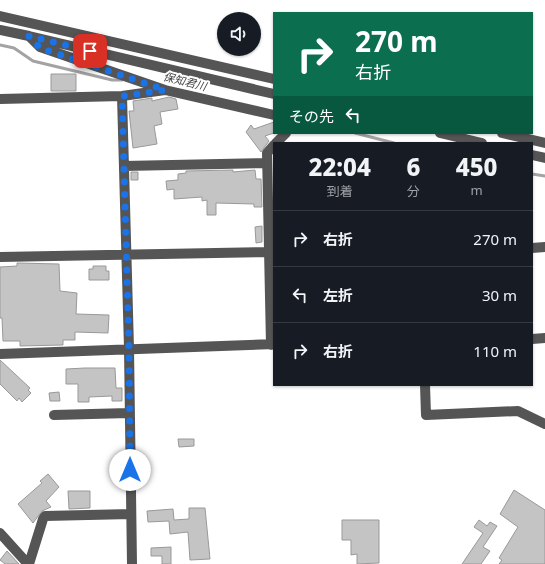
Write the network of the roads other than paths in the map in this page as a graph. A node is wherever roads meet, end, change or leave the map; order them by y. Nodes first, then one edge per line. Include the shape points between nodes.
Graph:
1 (0, 16) edge
2 (0, 30) edge
3 (29, 36) junction
4 (273, 79) edge
5 (165, 90) junction
6 (273, 94) edge
7 (122, 96) junction
8 (0, 99) edge
9 (273, 115) edge
10 (285, 134) edge
11 (444, 134) edge
12 (506, 134) edge
13 (277, 142) edge
14 (478, 142) edge
15 (545, 143) edge
16 (273, 146) edge
17 (533, 155) edge
18 (545, 158) edge
19 (267, 163) junction
20 (124, 166) junction
21 (545, 247) edge
22 (533, 248) edge
23 (272, 252) edge
24 (125, 254) junction
25 (0, 257) edge
26 (545, 338) edge
27 (533, 339) edge
28 (272, 344) edge
29 (129, 348) junction
30 (0, 354) edge
31 (425, 386) edge
32 (130, 413) junction
33 (54, 415) dead end
34 (545, 424) edge
35 (131, 514) junction
36 (0, 533) edge
37 (29, 564) edge
38 (132, 564) edge

1 - 4 street
2 - 3 street
3 - 5 street via 40,48
3 - 6 street
5 - 7 street
5 - 9 street
7 - 8 street
7 - 20 street
10 - 13 street
11 - 14 street
12 - 15 street
16 - 19 street via 267,153
17 - 18 street
19 - 20 street
19 - 23 street
20 - 24 street
21 - 22 street
23 - 24 street
23 - 28 street
24 - 25 street
24 - 29 street
26 - 27 street
28 - 29 street
29 - 30 street
29 - 32 street
31 - 34 street via 426,415 518,411
32 - 33 street
32 - 35 street
35 - 37 street via 45,516
35 - 38 street
36 - 37 street

